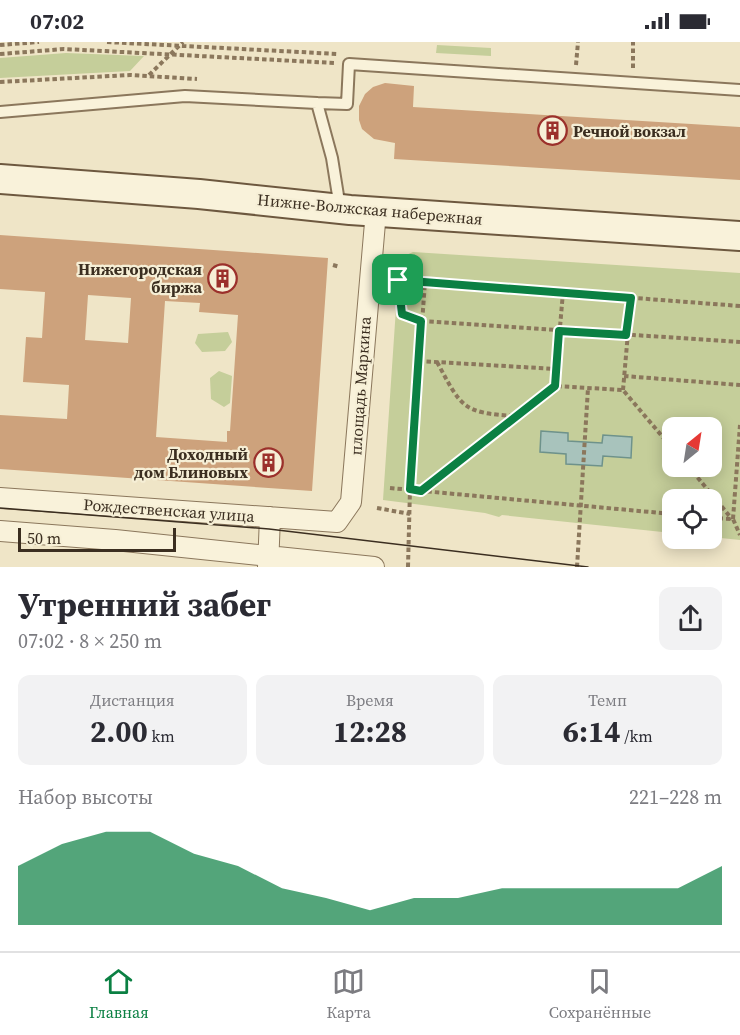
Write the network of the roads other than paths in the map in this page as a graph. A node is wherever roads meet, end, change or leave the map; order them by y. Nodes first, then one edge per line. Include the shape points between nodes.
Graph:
1 (740, 90) edge
2 (317, 103) junction
3 (0, 112) edge
4 (0, 179) edge
5 (340, 209) junction
6 (376, 211) junction
7 (740, 236) edge
8 (0, 498) edge
9 (270, 517) junction
10 (337, 522) joint
11 (0, 531) edge
12 (268, 562) edge
13 (374, 567) edge

1 - 2 lane via 349,64 347,104
2 - 3 lane via 184,96
2 - 5 lane
4 - 5 main road, Нижне-Волжская набережная
5 - 6 main road, Нижне-Волжская набережная
6 - 7 main road, Нижне-Волжская набережная
6 - 10 street, площадь Маркина via 351,502
8 - 9 street, Рождественская улица
9 - 10 street, Рождественская улица
9 - 12 street
11 - 12 street, Рождественская улица via 115,540
12 - 13 street, Рождественская улица

